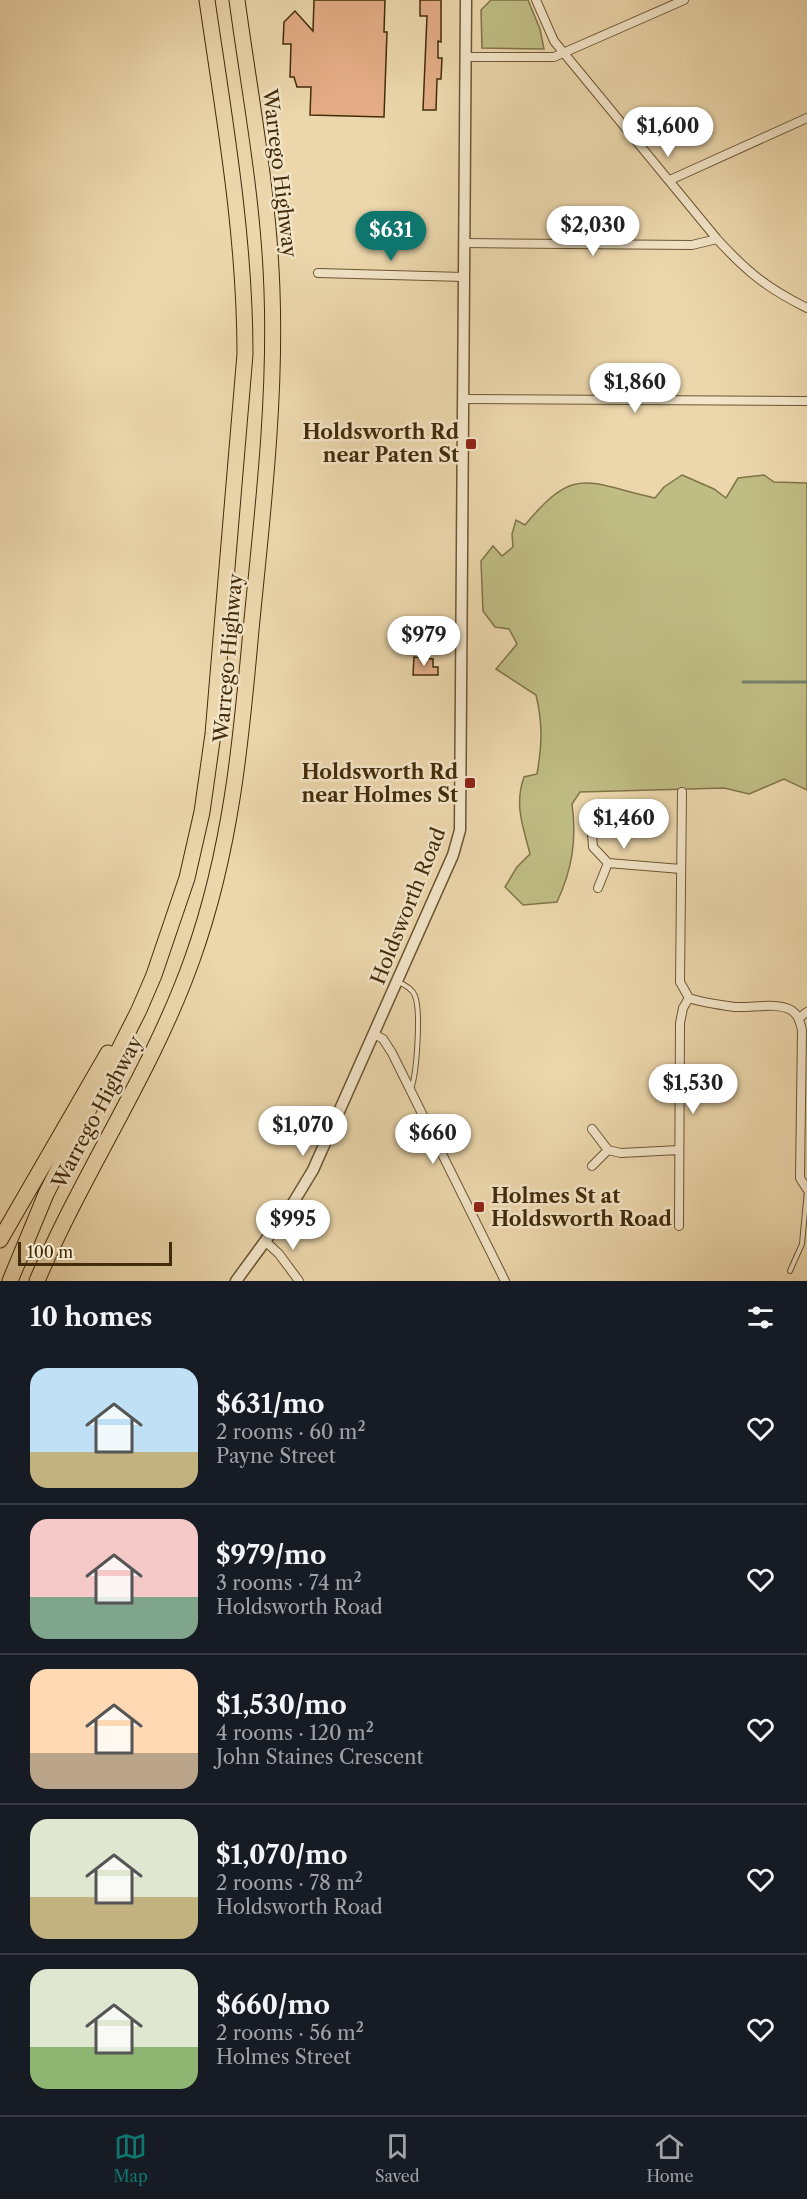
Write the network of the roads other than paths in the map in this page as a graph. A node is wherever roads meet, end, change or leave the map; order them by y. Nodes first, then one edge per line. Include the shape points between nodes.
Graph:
1 (207, 0) edge
2 (237, 0) edge
3 (465, 0) edge
4 (536, 0) edge
5 (684, 0) edge
6 (564, 53) junction
7 (465, 57) junction
8 (807, 118) edge
9 (670, 180) junction
10 (717, 239) junction
11 (464, 243) junction
12 (318, 273) dead end
13 (464, 277) junction
14 (807, 308) edge
15 (463, 399) junction
16 (807, 401) edge
17 (682, 792) dead end
18 (591, 821) dead end
19 (608, 863) junction
20 (681, 869) junction
21 (598, 888) dead end
22 (397, 981) junction
23 (689, 998) junction
24 (807, 1012) edge
25 (799, 1018) junction
26 (374, 1034) junction
27 (125, 1039) junction
28 (411, 1090) junction
29 (592, 1129) dead end
30 (608, 1150) junction
31 (679, 1150) junction
32 (592, 1166) dead end
33 (807, 1190) edge
34 (679, 1226) dead end
35 (0, 1240) edge
36 (265, 1241) junction
37 (790, 1271) dead end
38 (10, 1281) edge
39 (38, 1281) edge
40 (236, 1281) edge
41 (299, 1281) edge
42 (505, 1281) edge

1 - 27 highway, Warrego Highway via 242,266 241,414 214,723 202,812 173,920
2 - 39 highway, Warrego Highway via 270,250 273,334 269,431 236,783 216,882 178,996 142,1077 71,1207
3 - 7 street, Holdsworth Road
4 - 6 street via 550,34
5 - 6 street
6 - 7 street via 550,58
6 - 9 street
7 - 11 street, Holdsworth Road
8 - 9 street
9 - 10 street
10 - 11 street via 692,244
10 - 14 street via 744,269 770,289
11 - 13 street, Holdsworth Road
12 - 13 street
13 - 15 street, Holdsworth Road
15 - 16 street
15 - 22 street, Holdsworth Road via 460,823 453,855
17 - 20 street
18 - 19 street via 593,847
19 - 20 street
19 - 21 street
20 - 23 street via 680,982
22 - 26 street, Holdsworth Road
22 - 28 lane via 412,990 416,1001 417,1069
23 - 25 street via 736,1006 783,1007 793,1010
23 - 31 street via 680,1023
24 - 25 street
25 - 33 street via 800,1178
26 - 28 street via 388,1046
26 - 36 street, Holdsworth Road via 313,1170
27 - 35 highway via 109,1050
27 - 38 highway, Warrego Highway via 46,1194
28 - 42 street
29 - 30 street
30 - 31 street
30 - 32 street
31 - 34 street
33 - 37 lane via 802,1244
36 - 40 street, Holdsworth Road
36 - 41 street

